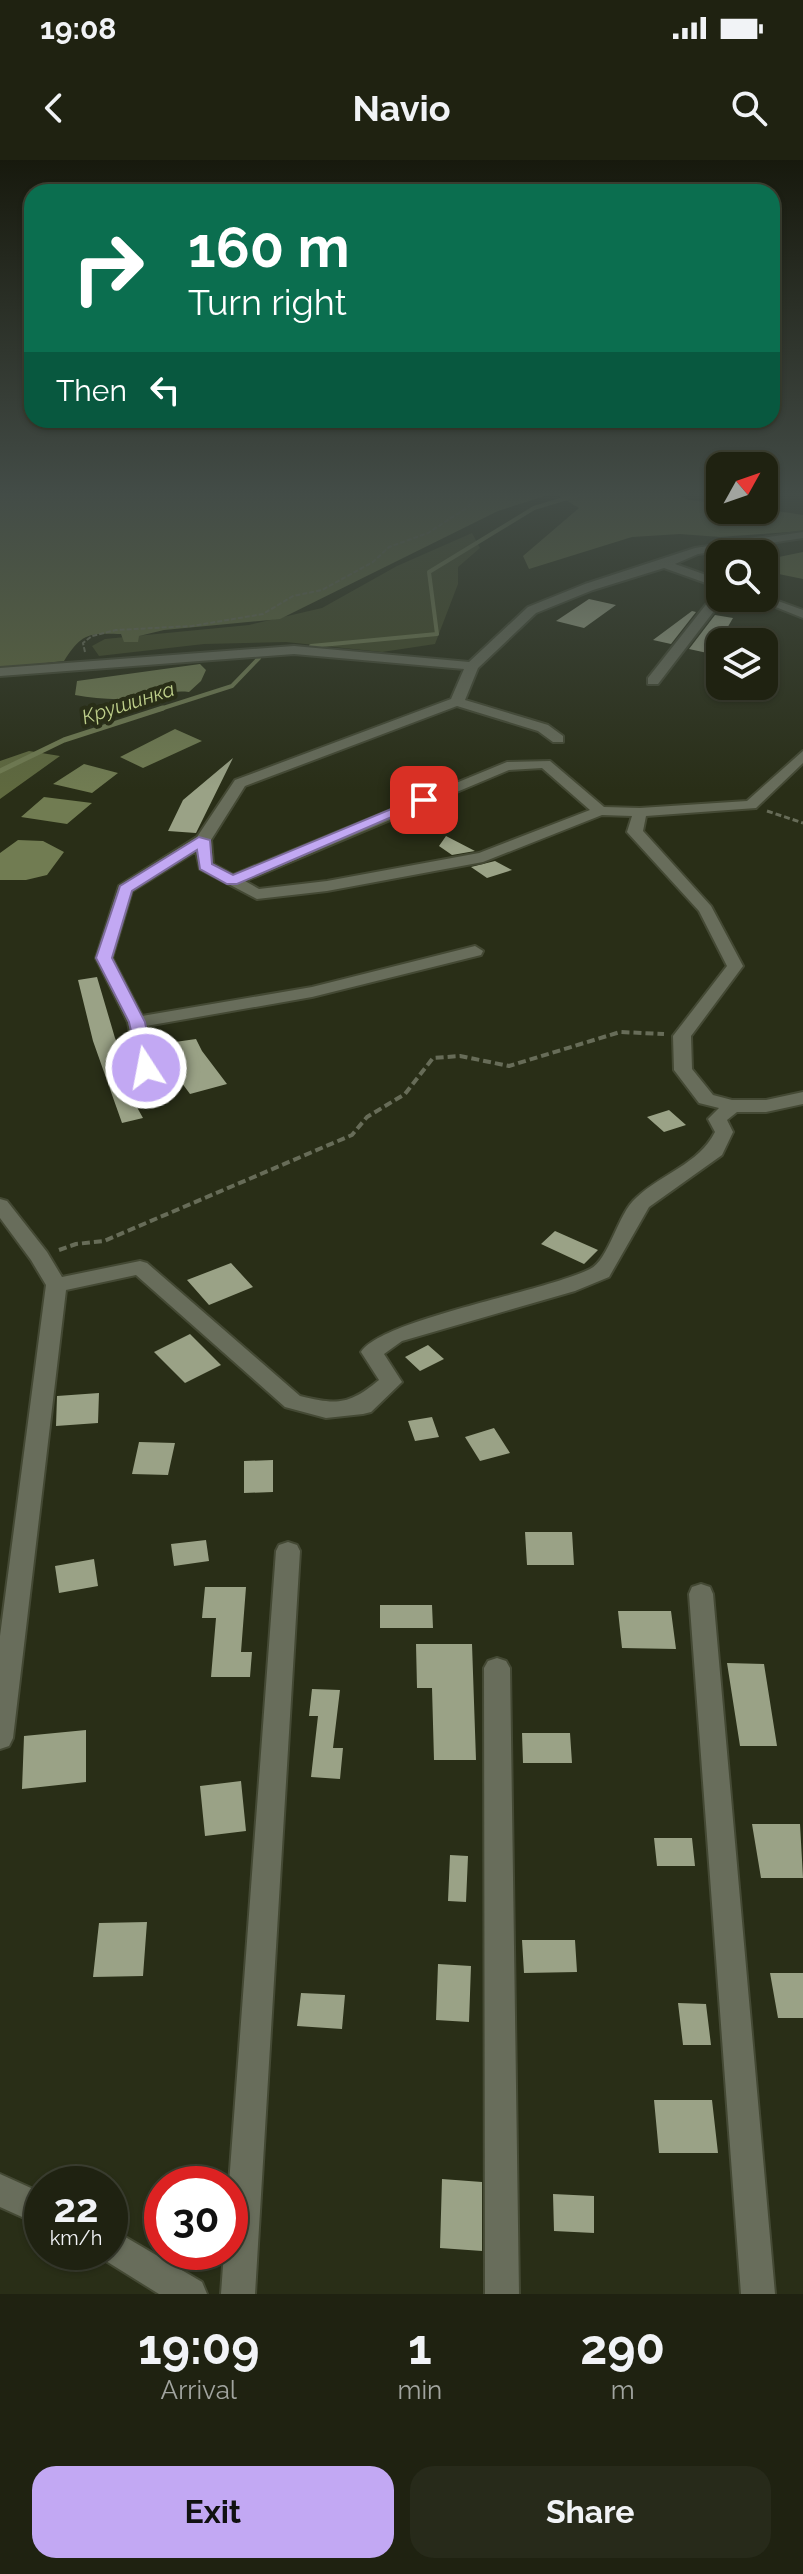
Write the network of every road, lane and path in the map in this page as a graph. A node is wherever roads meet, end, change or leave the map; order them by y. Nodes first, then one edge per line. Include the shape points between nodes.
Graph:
1 (319, 591) edge
2 (580, 591) edge
3 (778, 605) edge
4 (707, 612) edge
5 (803, 614) edge
6 (89, 666) junction
7 (472, 666) junction
8 (0, 672) edge
9 (653, 681) dead end
10 (457, 702) junction
11 (558, 739) dead end
12 (803, 755) edge
13 (751, 805) junction
14 (600, 811) junction
15 (640, 812) junction
16 (803, 823) edge
17 (203, 840) junction
18 (232, 881) junction
19 (475, 951) dead end
20 (137, 1022) junction
21 (682, 1036) junction
22 (159, 1085) dead end
23 (803, 1098) edge
24 (732, 1106) junction
25 (0, 1205) edge
26 (40, 1257) junction
27 (56, 1285) junction
28 (288, 1551) dead end
29 (701, 1594) dead end
30 (497, 1668) dead end
31 (0, 1738) edge
32 (0, 2190) edge
33 (24, 2201) edge
34 (128, 2255) edge
35 (190, 2294) edge
36 (238, 2294) edge
37 (502, 2294) edge
38 (758, 2294) edge

1 - 6 path via 293,596 245,619 92,636 83,643
2 - 7 street via 532,610
3 - 5 street
4 - 9 street
6 - 7 street via 294,650
6 - 8 street
7 - 10 street
10 - 11 street via 543,728
10 - 17 street via 240,783
12 - 13 street
13 - 15 street
13 - 16 path
14 - 15 street
14 - 18 street via 483,857 257,894
14 - 18 street via 545,764 507,766
15 - 21 street via 635,832 691,889 723,933 735,966
17 - 18 street via 205,866
17 - 20 street via 125,889 104,958
19 - 20 street via 298,995
20 - 22 street via 146,1068
21 - 24 street via 683,1070 706,1099
21 - 26 path via 620,1032 509,1066 460,1056 433,1058 405,1094 367,1117 352,1135 104,1241
23 - 24 street
24 - 27 street via 717,1119 724,1132 715,1151 641,1203 602,1272 394,1336 372,1352 391,1382 363,1406 326,1410 293,1402 140,1268
25 - 26 street
26 - 27 street
27 - 31 street
28 - 36 street
29 - 38 street
30 - 37 street
32 - 33 street
34 - 35 street

